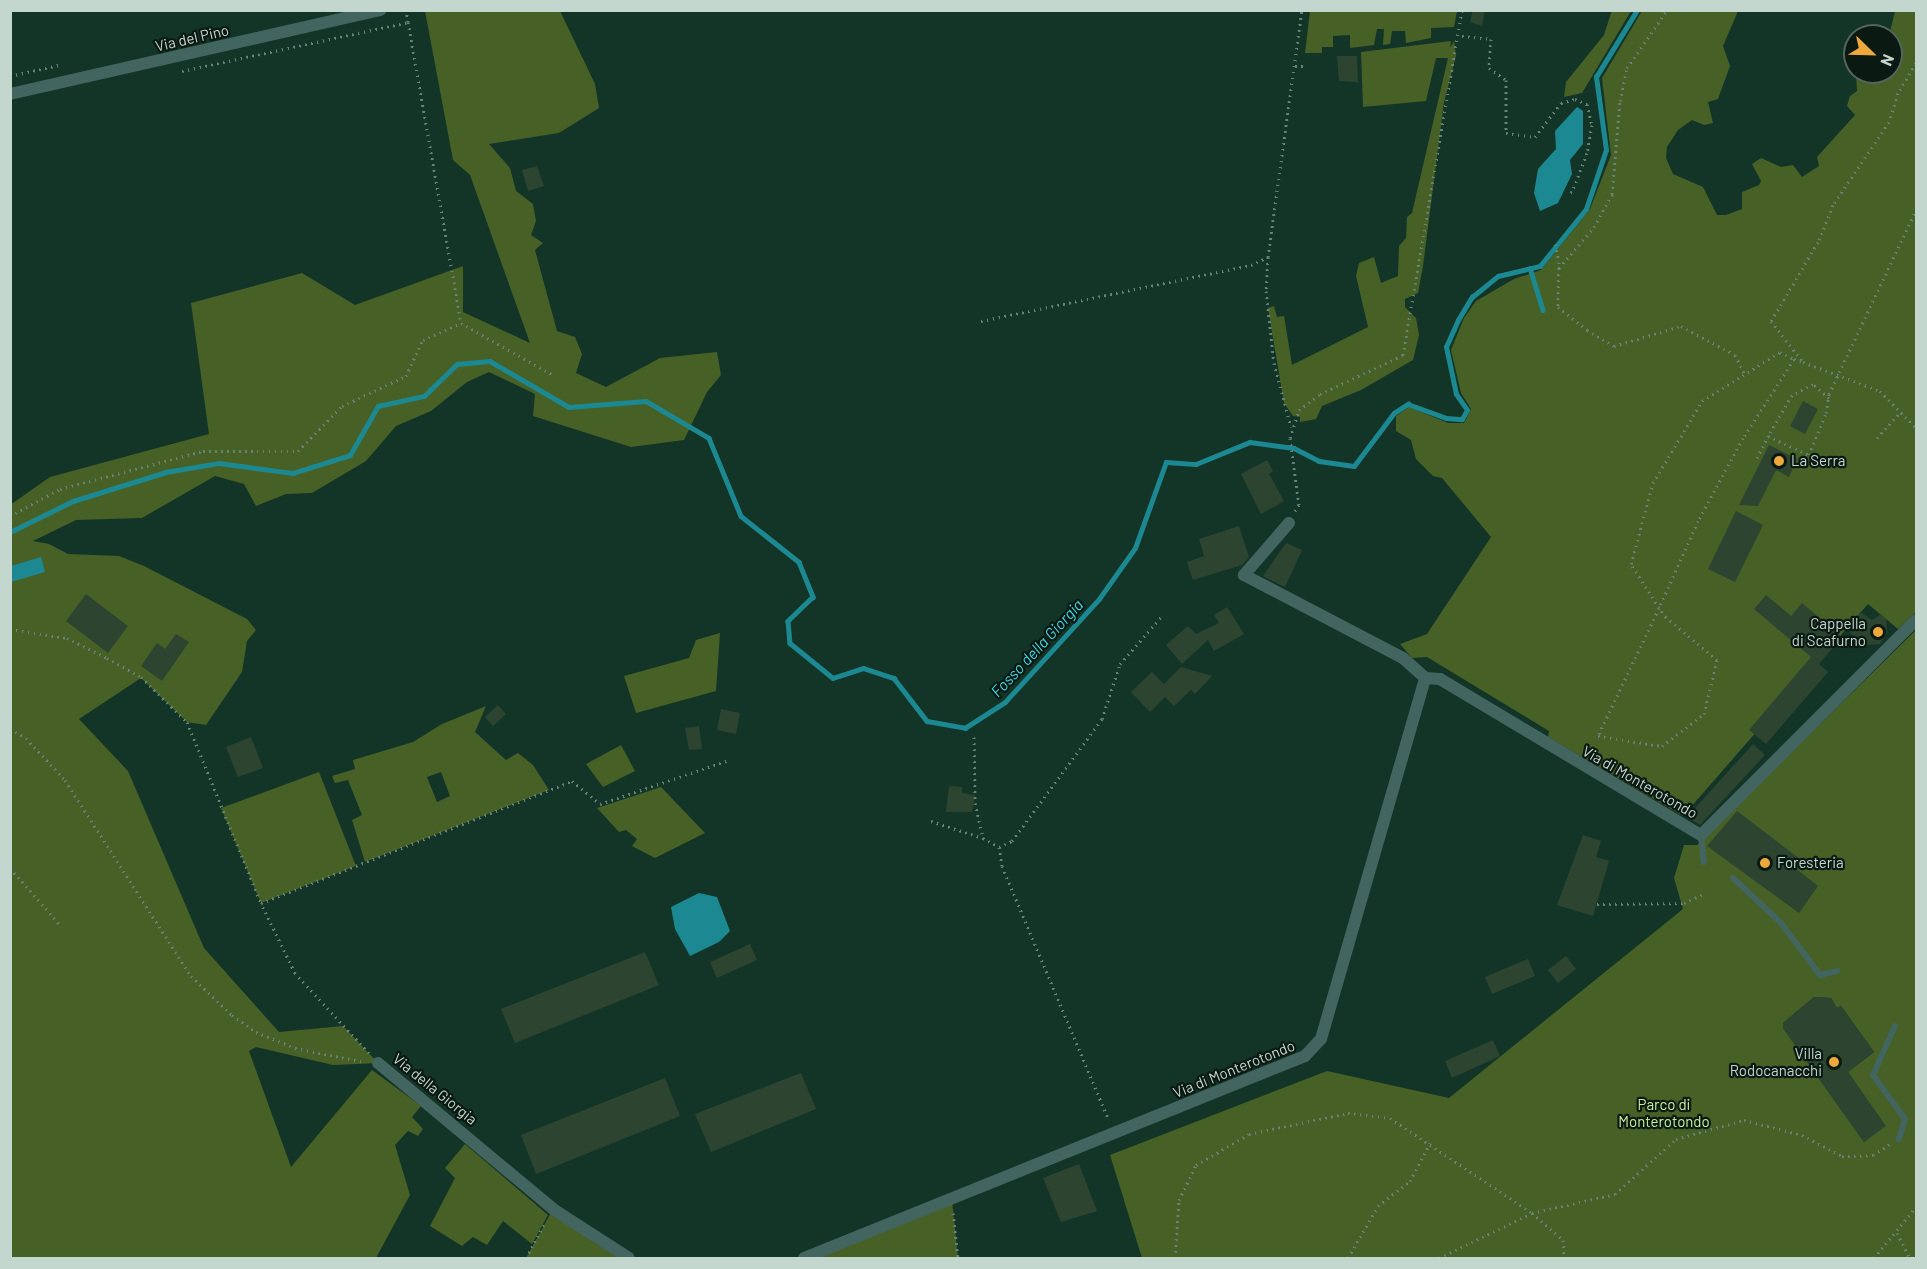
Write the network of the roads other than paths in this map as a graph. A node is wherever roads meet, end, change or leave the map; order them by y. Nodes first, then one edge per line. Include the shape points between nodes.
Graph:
1 (381, 10) edge
2 (10, 94) edge
3 (1289, 524) road end
4 (1917, 620) edge
5 (1425, 678) junction
6 (1701, 835) junction
7 (1704, 862) dead end
8 (1733, 878) dead end
9 (1838, 971) dead end
10 (1895, 1026) dead end
11 (378, 1063) road end
12 (1899, 1139) road end
13 (629, 1258) edge
14 (804, 1258) edge

1 - 2 street, Via del Pino
3 - 5 street, Via di Monterotondo via 1244,575 1403,658
4 - 6 street, Via di Monterotondo
5 - 6 street, Via di Monterotondo via 1440,679
5 - 14 street, Via di Monterotondo via 1321,1039 1305,1056
6 - 7 lane
8 - 9 lane via 1781,923 1820,975
10 - 12 lane via 1873,1075 1905,1119
11 - 13 street, Via della Giorgia via 553,1209

